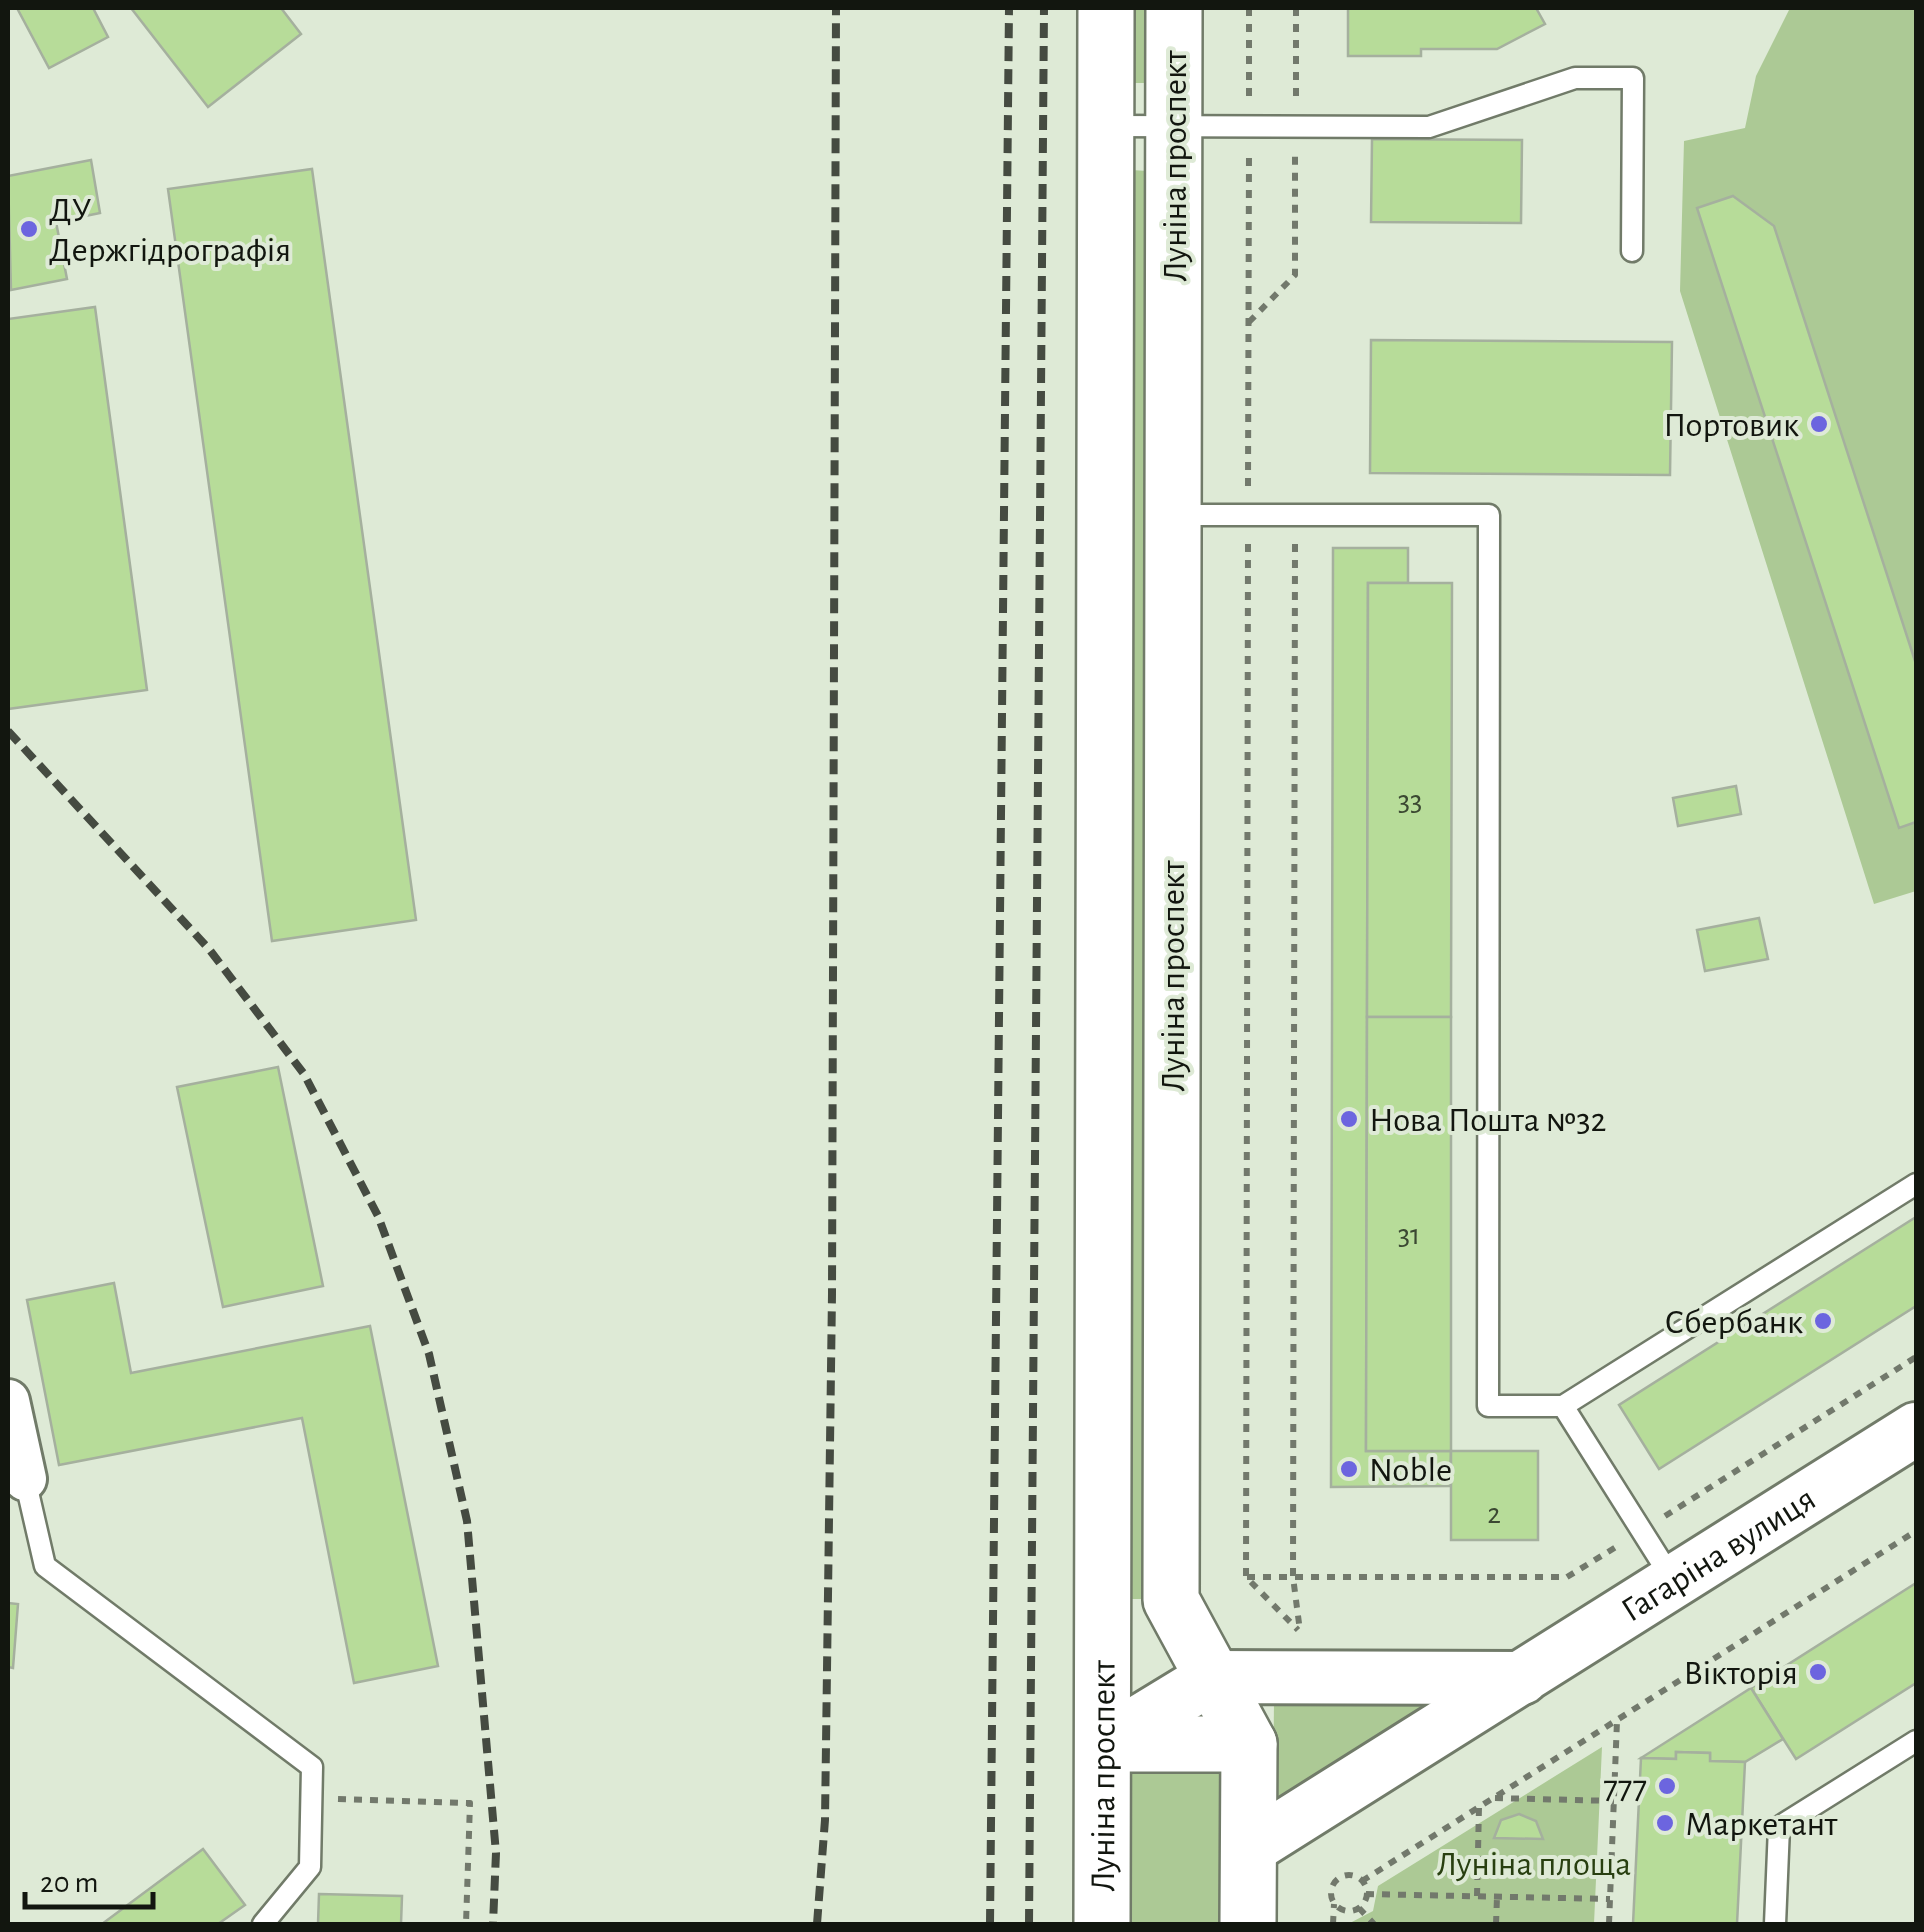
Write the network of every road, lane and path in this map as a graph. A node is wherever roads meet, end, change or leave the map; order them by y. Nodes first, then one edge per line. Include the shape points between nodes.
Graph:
1 (1106, 8) edge
2 (1174, 8) edge
3 (1249, 8) edge
4 (1106, 126) junction
5 (1174, 127) junction
6 (1249, 127) junction
7 (1632, 250) dead end
8 (1295, 275) dead end
9 (1248, 323) junction
10 (1248, 514) junction
11 (1295, 514) junction
12 (1173, 515) junction
13 (1916, 1184) edge
14 (1916, 1357) edge
15 (8, 1401) edge
16 (1563, 1406) junction
17 (1916, 1429) edge
18 (16, 1478) edge
19 (1642, 1530) junction
20 (1916, 1531) edge
21 (1246, 1578) junction
22 (1292, 1578) junction
23 (1674, 1582) junction
24 (1213, 1677) junction
25 (1522, 1678) junction
26 (1617, 1720) junction
27 (1916, 1741) edge
28 (1103, 1744) junction
29 (1249, 1744) junction
30 (311, 1798) junction
31 (1494, 1798) junction
32 (1614, 1801) junction
33 (1480, 1806) junction
34 (1248, 1849) junction
35 (1362, 1881) junction
36 (1366, 1894) junction
37 (1477, 1896) junction
38 (1497, 1897) junction
39 (1610, 1900) junction
40 (1334, 1903) junction
41 (1359, 1908) junction
42 (263, 1924) edge
43 (466, 1924) edge
44 (1102, 1924) edge
45 (1248, 1924) edge
46 (1334, 1924) edge
47 (1374, 1924) edge
48 (1496, 1924) edge
49 (1608, 1924) edge
50 (1775, 1924) edge

1 - 4 main road, Луніна проспект
2 - 5 main road, Луніна проспект
3 - 6 path
4 - 5 lane
4 - 28 main road, Луніна проспект
5 - 6 lane
5 - 12 main road, Луніна проспект
6 - 7 lane via 1428,127 1575,78 1633,78
6 - 9 path
8 - 9 path
9 - 10 path
10 - 11 lane
10 - 12 lane
10 - 21 path
11 - 16 lane via 1490,515 1488,1406
11 - 22 path
12 - 24 main road, Луніна проспект via 1172,1600
13 - 16 lane
14 - 19 path
15 - 18 street
16 - 19 lane
17 - 23 street, Гагаріна вулиця
18 - 30 lane via 46,1566 312,1767
19 - 22 path via 1567,1577
19 - 23 lane
20 - 26 path
21 - 22 path
21 - 22 path via 1300,1632
23 - 25 street, Гагаріна вулиця
24 - 25 street
24 - 28 street
24 - 29 main road, Луніна проспект
25 - 34 street, Гагаріна вулиця
26 - 31 path
26 - 32 path
27 - 50 lane via 1779,1827
28 - 29 main road
28 - 44 main road, Луніна проспект
29 - 34 main road, Луніна проспект
30 - 42 lane via 310,1867
30 - 43 path via 470,1803
31 - 32 path
31 - 33 path
32 - 39 path
33 - 35 path
33 - 37 path
34 - 45 main road, Луніна проспект
35 - 36 path
35 - 40 path via 1337,1880
36 - 37 path
36 - 41 path
37 - 38 path
38 - 39 path
38 - 48 path
39 - 49 path
40 - 41 path via 1348,1911
40 - 46 path
41 - 47 path

